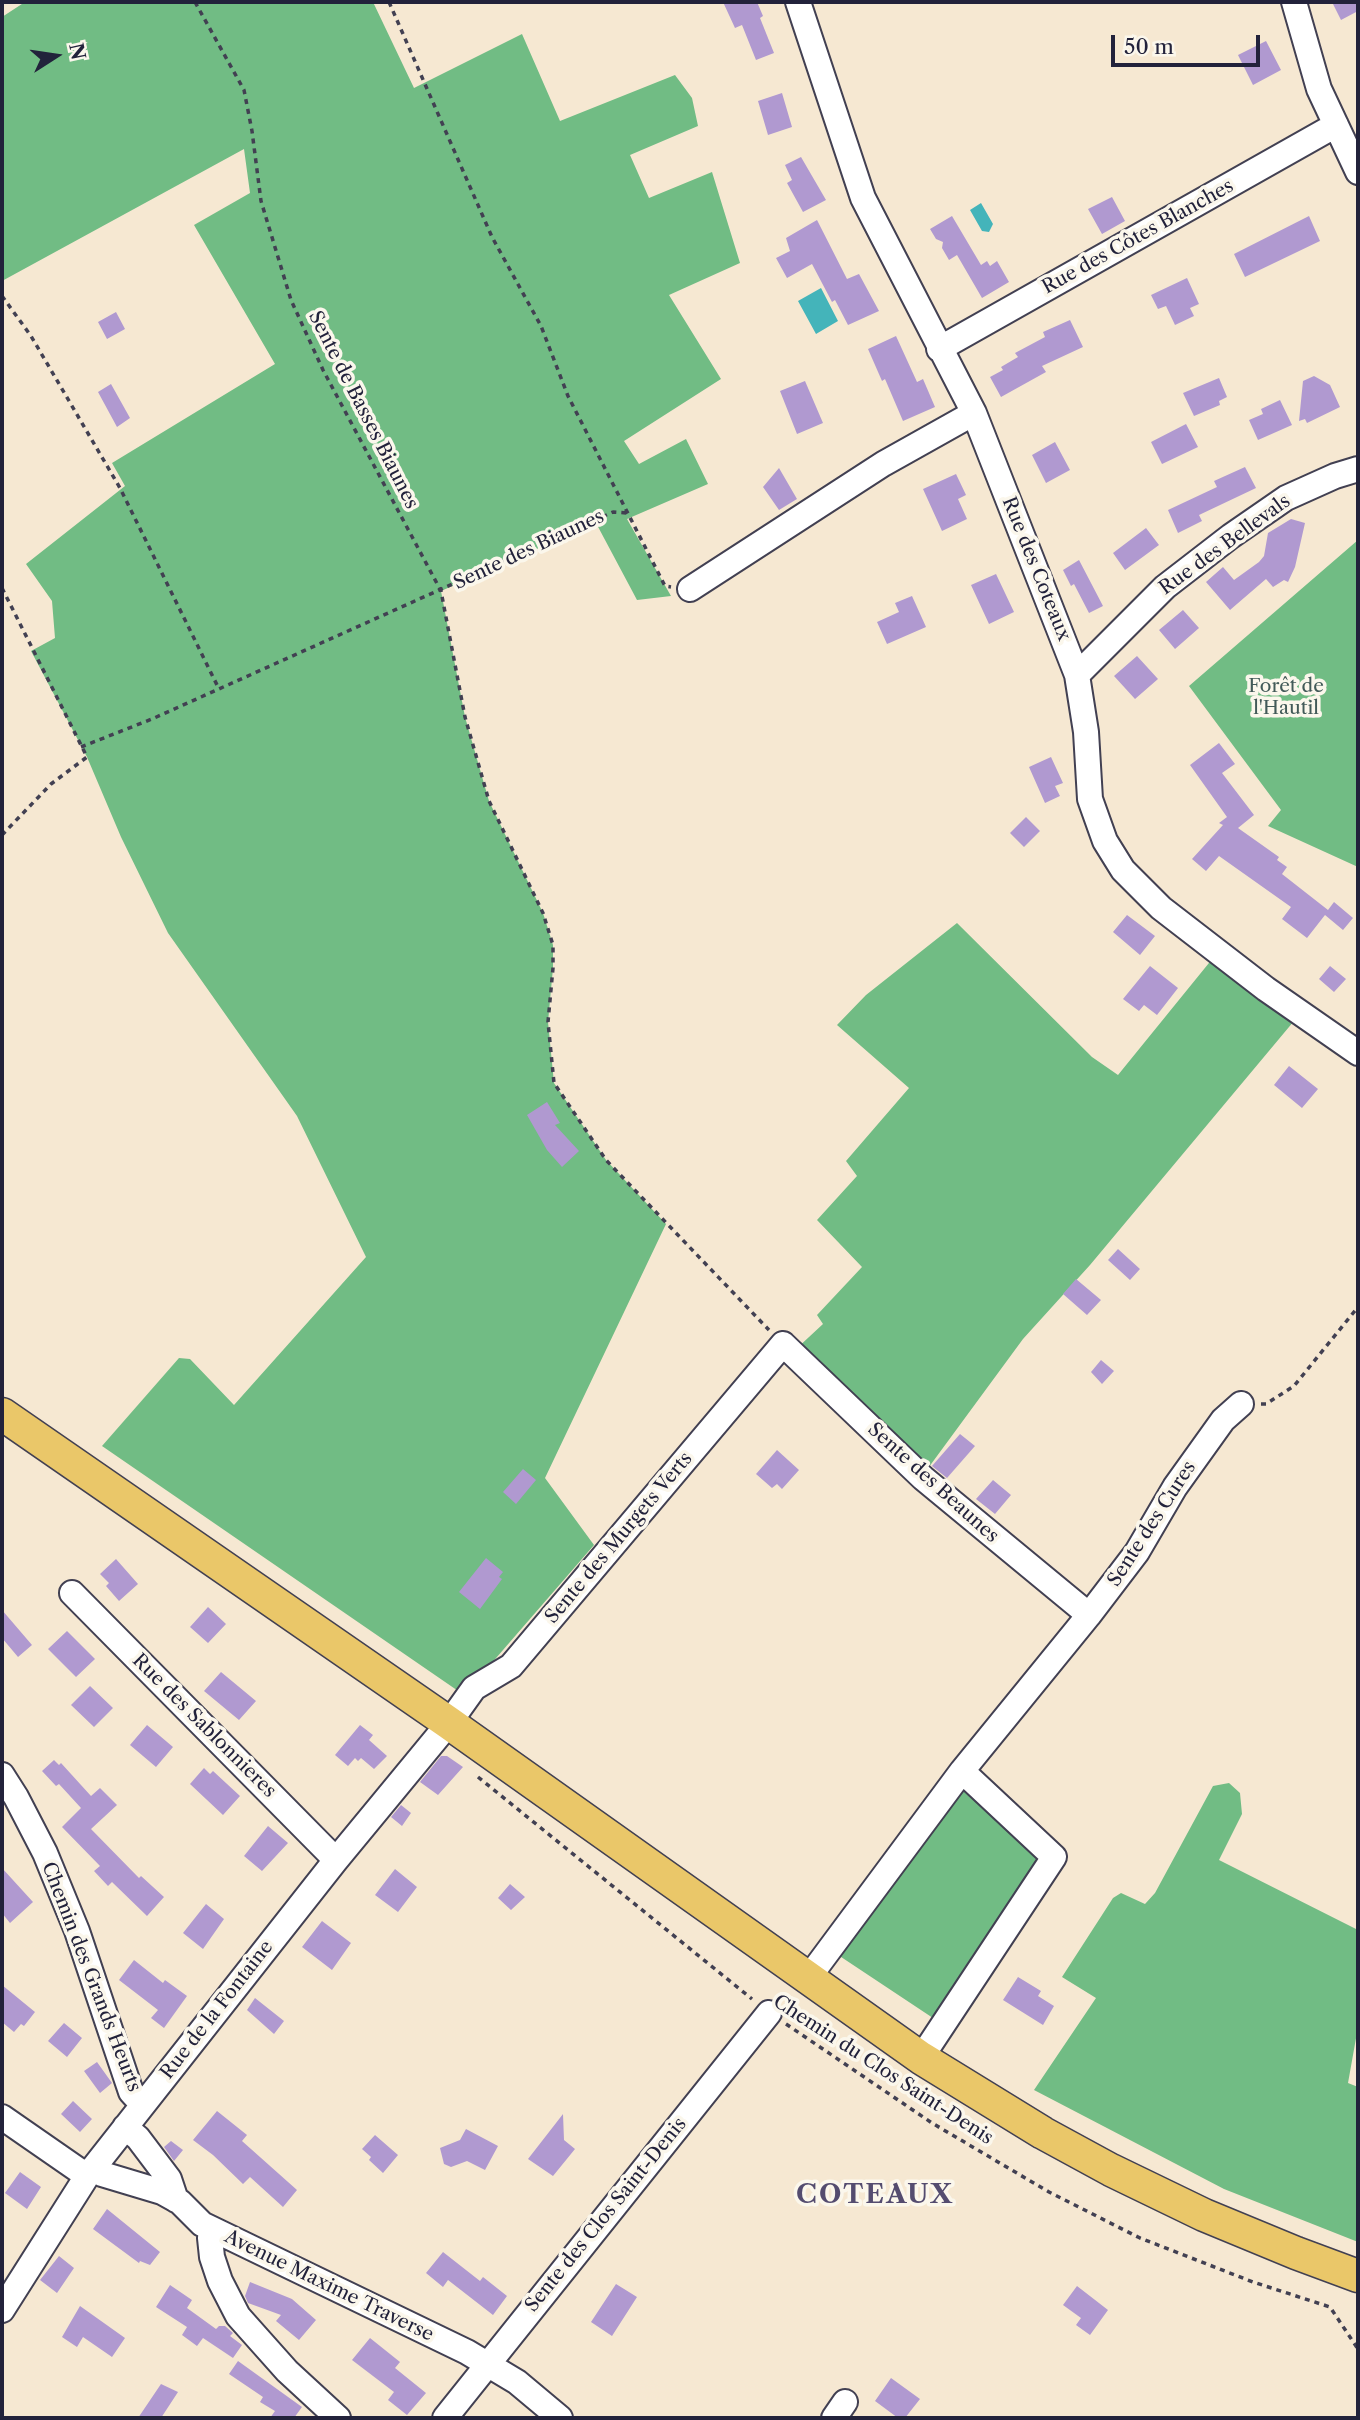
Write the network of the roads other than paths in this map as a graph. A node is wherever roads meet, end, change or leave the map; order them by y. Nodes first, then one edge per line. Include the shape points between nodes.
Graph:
1 (798, 2) edge
2 (1294, 2) edge
3 (1336, 125) junction
4 (1358, 173) edge
5 (939, 349) junction
6 (974, 413) junction
7 (1358, 469) edge
8 (690, 589) road end
9 (1077, 674) junction
10 (1358, 1053) edge
11 (783, 1344) joint
12 (1241, 1404) road end
13 (2, 1413) edge
14 (72, 1593) dead end
15 (1089, 1615) junction
16 (449, 1723) junction
17 (962, 1771) junction
18 (2, 1775) edge
19 (336, 1860) junction
20 (809, 1977) junction
21 (769, 2013) road end
22 (921, 2058) junction
23 (142, 2104) junction
24 (2, 2116) edge
25 (125, 2127) junction
26 (90, 2172) junction
27 (176, 2200) junction
28 (213, 2230) junction
29 (1358, 2276) edge
30 (2, 2310) edge
31 (488, 2364) junction
32 (338, 2418) edge
33 (445, 2418) edge
34 (559, 2418) edge

1 - 5 street, Rue des Coteaux via 863,198
2 - 3 street via 1319,89
3 - 4 street
3 - 5 street, Rue des Côtes Blanches
5 - 6 street, Rue des Coteaux
6 - 8 street via 883,464
6 - 9 street, Rue des Coteaux
7 - 9 street, Rue des Bellevals via 1286,498 1231,536 1165,587
9 - 10 street, Rue des Coteaux via 1090,799 1105,841 1123,870 1161,908
11 - 15 street, Sente des Beaunes via 923,1478
11 - 16 street, Sente des Murgets Verts via 511,1666 474,1688
12 - 15 street, Sente des Cures via 1223,1420 1175,1487 1137,1552
13 - 16 main road
14 - 19 street, Rue des Sablonnieres
15 - 17 street, Sente des Cures
16 - 19 street, Rue de la Fontaine
16 - 20 main road
17 - 20 street, Sente des Cures
17 - 22 street via 1054,1857
18 - 23 street, Chemin des Grands Heurts via 45,1853 77,1931 128,2084
19 - 23 street, Rue de la Fontaine
20 - 22 main road
21 - 31 street, Sente des Clos Saint-Denis
22 - 29 main road via 1111,2170 1228,2226
23 - 25 street, Rue de la Fontaine
24 - 26 street, Avenue Maxime Traverse
25 - 26 street, Rue de la Fontaine
25 - 27 street via 169,2179
26 - 27 street, Avenue Maxime Traverse via 155,2189
26 - 30 street, Rue de la Fontaine
27 - 28 street, Avenue Maxime Traverse
28 - 31 street, Avenue Maxime Traverse
28 - 32 street via 212,2257 238,2316 287,2371
31 - 33 street, Sente des Clos Saint-Denis
31 - 34 street, Avenue Maxime Traverse

